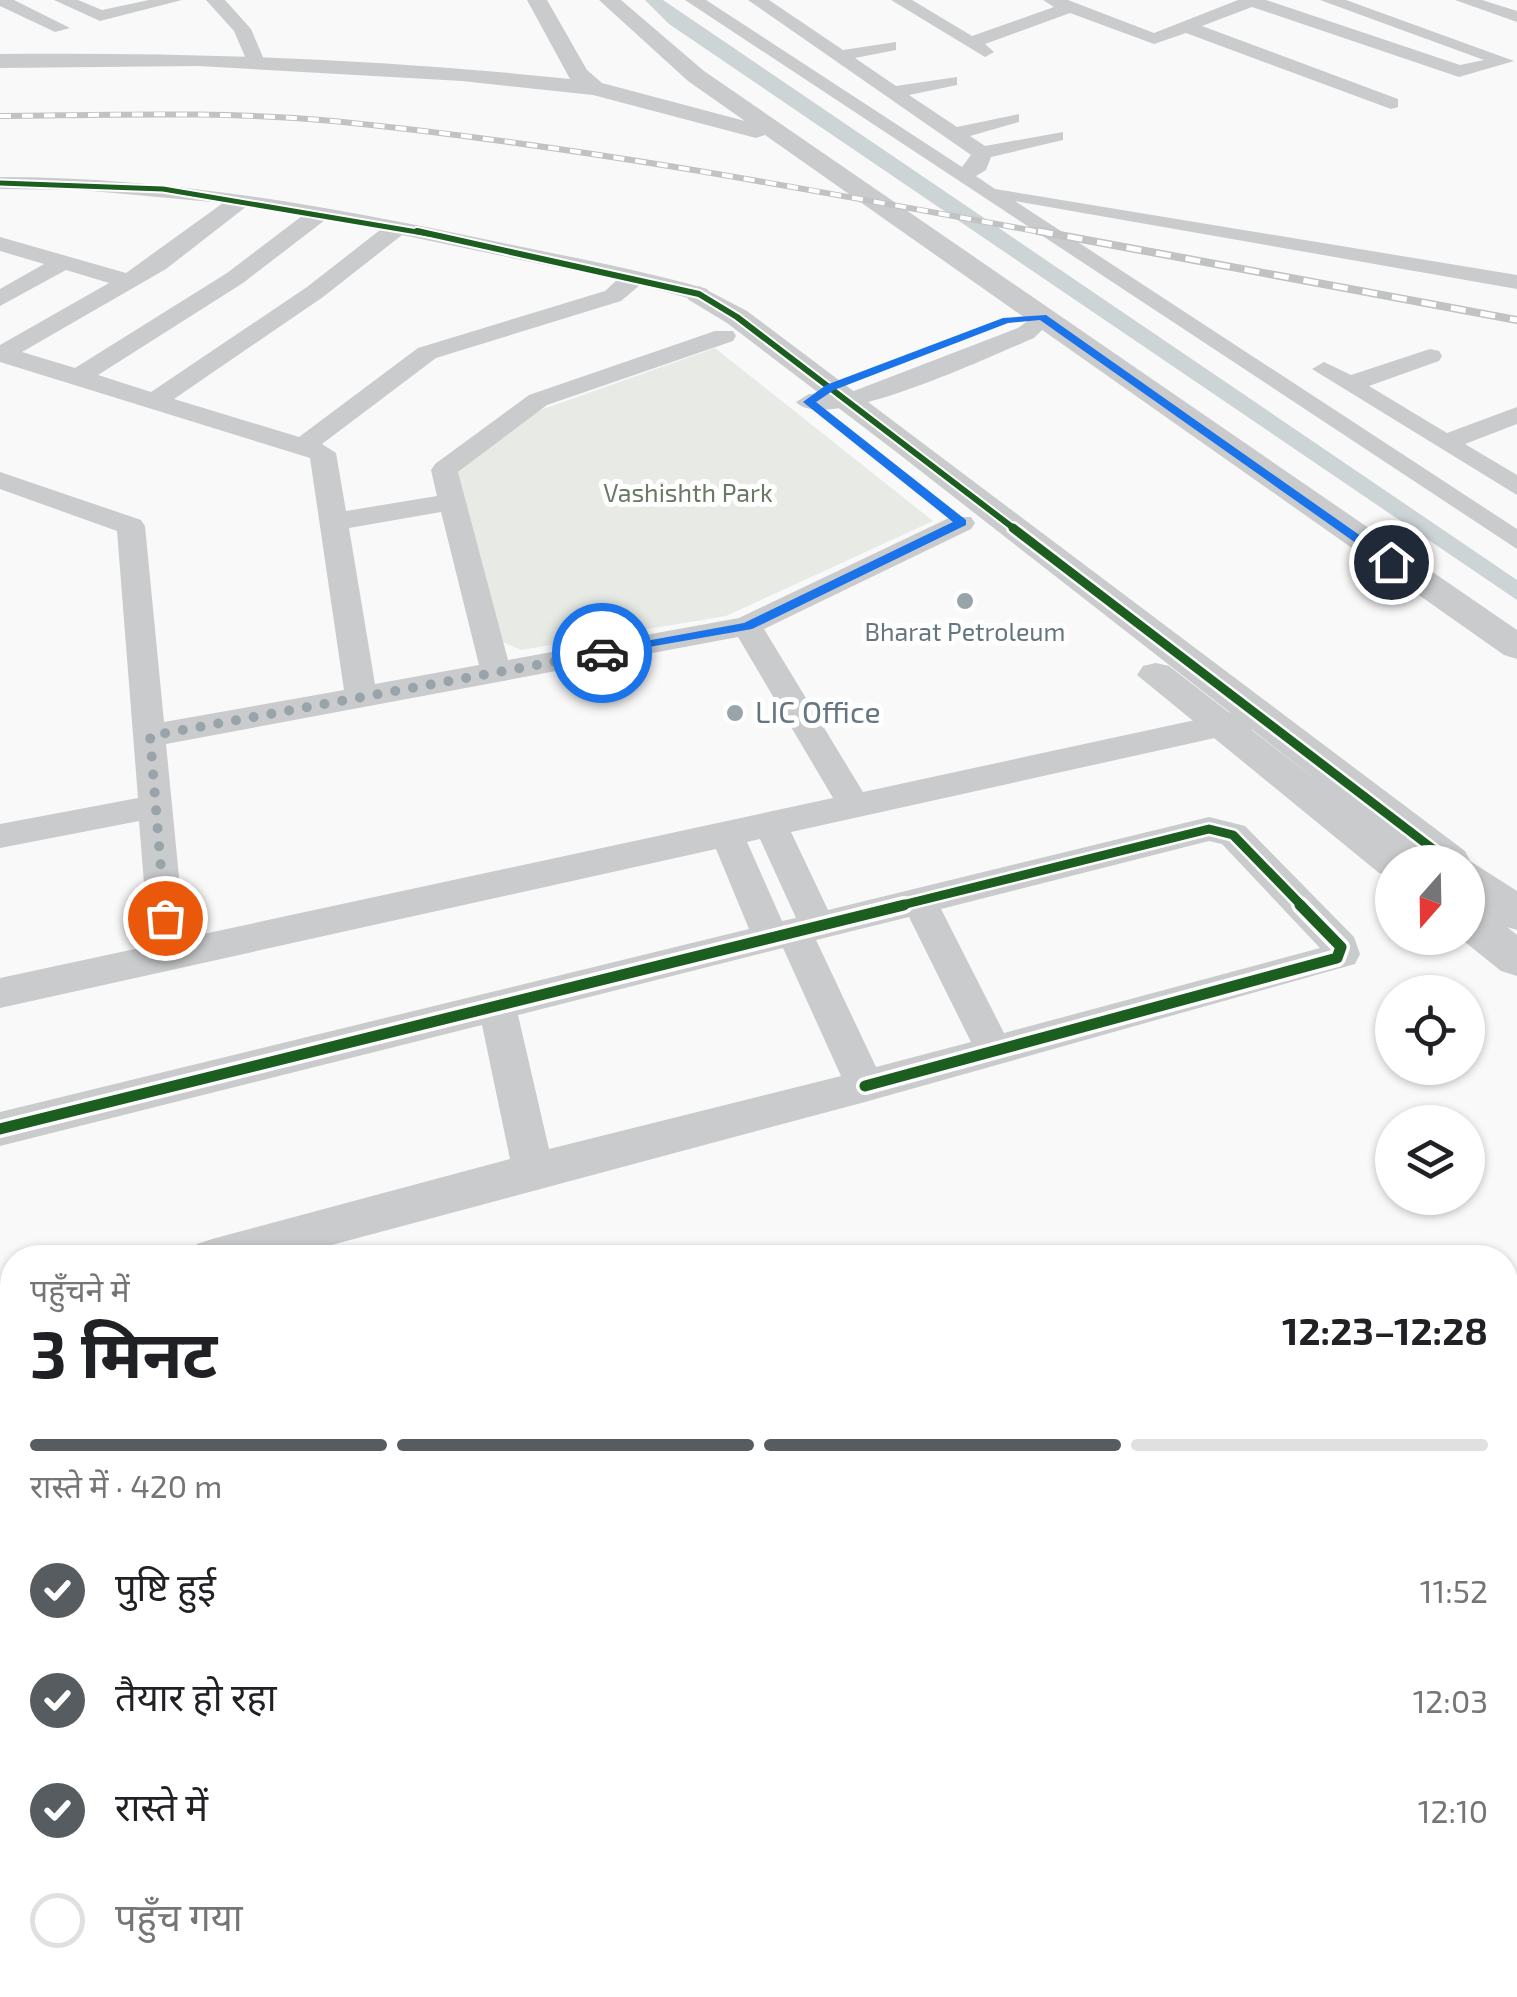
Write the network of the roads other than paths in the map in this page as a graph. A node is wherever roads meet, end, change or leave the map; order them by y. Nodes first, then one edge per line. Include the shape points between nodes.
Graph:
1 (0, 0) edge
2 (63, 0) edge
3 (173, 0) edge
4 (214, 0) edge
5 (537, 0) edge
6 (554, 0) edge
7 (609, 0) edge
8 (694, 0) edge
9 (758, 0) edge
10 (934, 0) edge
11 (1052, 0) edge
12 (1253, 0) edge
13 (1330, 0) edge
14 (1464, 0) edge
15 (148, 2) edge
16 (906, 4) edge
17 (1071, 8) junction
18 (100, 16) junction
19 (1517, 17) edge
20 (819, 18) dead end
21 (792, 23) junction
22 (178, 24) dead end
23 (1187, 27) junction
24 (61, 28) dead end
25 (126, 31) dead end
26 (890, 46) dead end
27 (840, 56) junction
28 (0, 61) edge
29 (256, 62) junction
30 (0, 70) edge
31 (950, 82) dead end
32 (594, 88) junction
33 (894, 92) junction
34 (1391, 103) dead end
35 (659, 105) junction
36 (1012, 118) dead end
37 (954, 134) junction
38 (1056, 136) dead end
39 (788, 139) junction
40 (982, 153) junction
41 (963, 175) junction
42 (0, 183) edge
43 (986, 190) junction
44 (240, 201) junction
45 (317, 215) junction
46 (394, 230) junction
47 (0, 244) edge
48 (64, 262) junction
49 (634, 278) junction
50 (129, 280) junction
51 (1517, 282) edge
52 (698, 294) junction
53 (0, 300) edge
54 (1042, 317) junction
55 (724, 336) junction
56 (2, 355) edge
57 (1430, 356) dead end
58 (1324, 369) dead end
59 (79, 377) junction
60 (1350, 384) junction
61 (830, 397) junction
62 (156, 400) junction
63 (1517, 415) edge
64 (1444, 443) junction
65 (305, 445) junction
66 (0, 480) edge
67 (1517, 487) edge
68 (452, 502) junction
69 (333, 522) junction
70 (962, 523) junction
71 (1517, 541) edge
72 (747, 626) junction
73 (1517, 647) edge
74 (496, 672) junction
75 (361, 697) junction
76 (1260, 717) junction
77 (1220, 726) junction
78 (150, 736) junction
79 (854, 805) junction
80 (156, 806) junction
81 (770, 823) junction
82 (726, 832) junction
83 (0, 836) edge
84 (1428, 845) edge
85 (1375, 847) edge
86 (1485, 889) edge
87 (920, 902) junction
88 (1517, 914) edge
89 (795, 932) junction
90 (1485, 934) edge
91 (168, 955) junction
92 (1517, 959) edge
93 (0, 993) edge
94 (497, 1008) junction
95 (994, 1050) junction
96 (865, 1086) junction
97 (0, 1128) edge
98 (533, 1172) junction
99 (261, 1245) edge

1 - 24 street
2 - 18 street
3 - 15 street
4 - 29 street via 242,29
5 - 32 street via 578,74
6 - 32 street via 594,72
7 - 39 street via 696,76
8 - 41 street
9 - 21 street
10 - 16 street
11 - 17 street
12 - 13 street via 1459,72 1505,60
12 - 23 street
14 - 19 street
15 - 18 street
15 - 22 street
16 - 17 street via 977,47
17 - 23 street via 1154,39
18 - 25 street
20 - 21 street
21 - 27 street
23 - 34 street
26 - 27 street
27 - 33 street
28 - 29 street
29 - 32 street
30 - 35 street via 199,70
31 - 33 street
32 - 35 street
33 - 37 street
35 - 39 street
36 - 37 street
37 - 40 street
38 - 40 street
39 - 54 street
40 - 41 street via 979,166
41 - 43 street
42 - 44 street via 105,184
43 - 51 street
43 - 71 street
44 - 45 street
44 - 50 street
45 - 46 street
45 - 59 street via 235,278
46 - 49 street
46 - 62 street
47 - 48 street
48 - 50 street
48 - 53 street
49 - 52 street
49 - 65 street via 613,296 427,353
50 - 56 street
52 - 55 street via 709,324
52 - 61 street
54 - 61 street via 1026,333
54 - 73 street
55 - 61 street
55 - 68 street via 538,400 444,470
56 - 59 street
57 - 60 street
58 - 60 street
59 - 62 street
60 - 64 street
61 - 70 street
61 - 76 street
62 - 65 street
63 - 64 street
64 - 67 street
65 - 69 street via 322,454
66 - 78 street via 131,526
68 - 69 street
68 - 74 street
69 - 75 street
70 - 72 street
70 - 77 street
72 - 74 street
72 - 79 street
74 - 75 street
75 - 78 street
76 - 77 street
76 - 84 street
77 - 79 street
77 - 85 street
78 - 80 street
79 - 81 street
80 - 83 street
80 - 91 street
81 - 82 street
81 - 89 street
82 - 89 street
82 - 91 street
86 - 88 street
87 - 89 street
87 - 95 street
87 - 95 street via 1219,829 1341,947 1337,958
89 - 94 street
89 - 96 street
90 - 92 street
91 - 93 street
94 - 97 street
94 - 98 street
95 - 96 street
96 - 98 street
98 - 99 street

